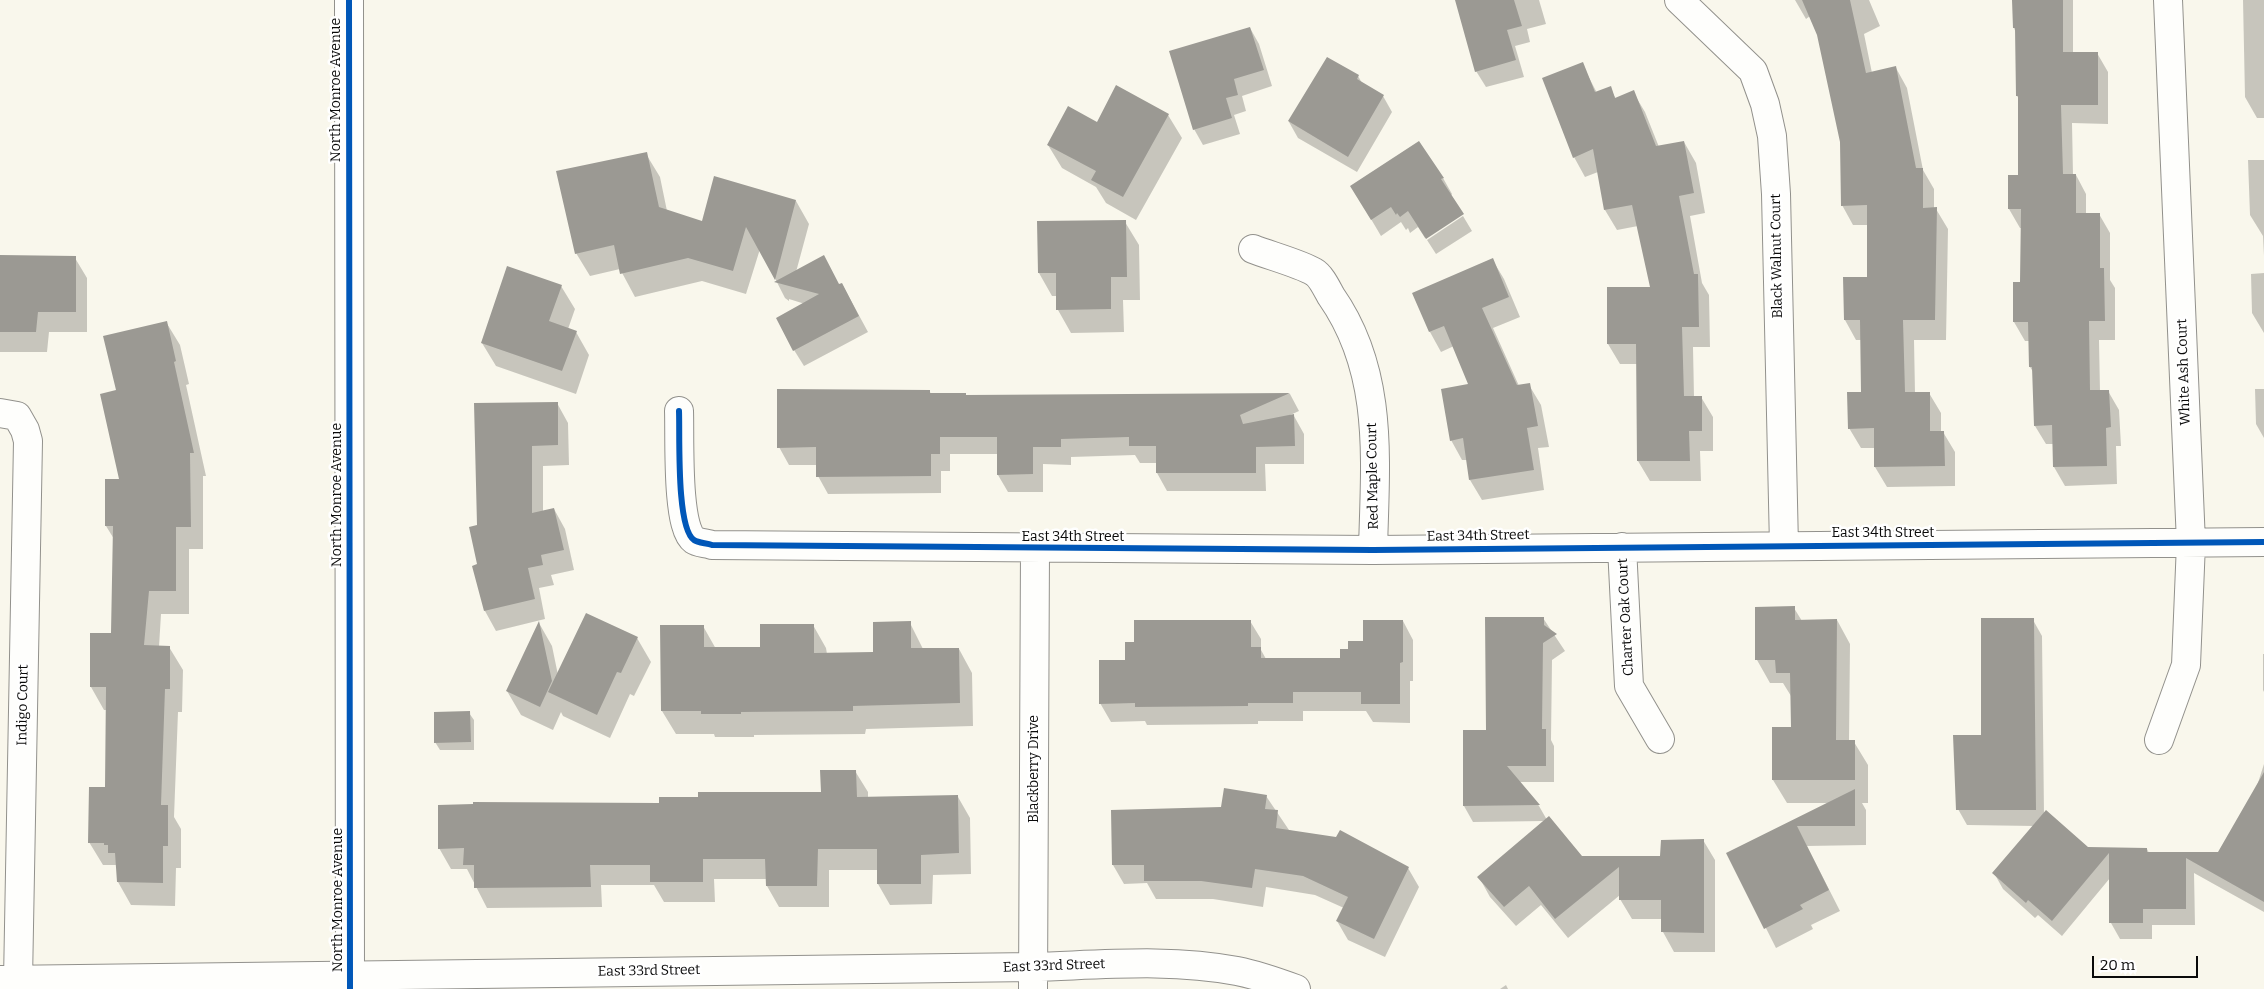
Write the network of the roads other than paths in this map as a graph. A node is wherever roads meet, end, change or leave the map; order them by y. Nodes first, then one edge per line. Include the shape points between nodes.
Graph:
1 (349, 0) edge
2 (1679, 0) edge
3 (2168, 0) edge
4 (1253, 249) dead end
5 (679, 411) dead end
6 (0, 413) edge
7 (2264, 542) edge
8 (2191, 543) junction
9 (1784, 546) junction
10 (1622, 547) junction
11 (1035, 549) junction
12 (1374, 550) junction
13 (1660, 739) dead end
14 (2159, 740) dead end
15 (1033, 978) edge
16 (9, 980) edge
17 (350, 982) edge
18 (1296, 989) edge

1 - 17 street, North Monroe Avenue
2 - 9 street, Black Walnut Court via 1753,70 1772,136
3 - 8 street, White Ash Court
4 - 12 street, Red Maple Court via 1315,272 1343,312 1360,351 1368,379 1375,444
5 - 11 street, East 34th Street via 682,512 685,529 693,540 712,545
6 - 16 street, Indigo Court via 17,416 28,441
7 - 8 street, East 34th Street
8 - 9 street, East 34th Street
8 - 14 street, White Ash Court via 2186,664
9 - 10 street, East 34th Street
10 - 12 street, East 34th Street
10 - 13 street, Charter Oak Court via 1629,686
11 - 12 street, East 34th Street
11 - 15 street, Blackberry Drive
15 - 17 street, East 33rd Street
15 - 18 street, East 33rd Street via 1138,964 1189,965 1237,971
16 - 17 street, East 33rd Street

